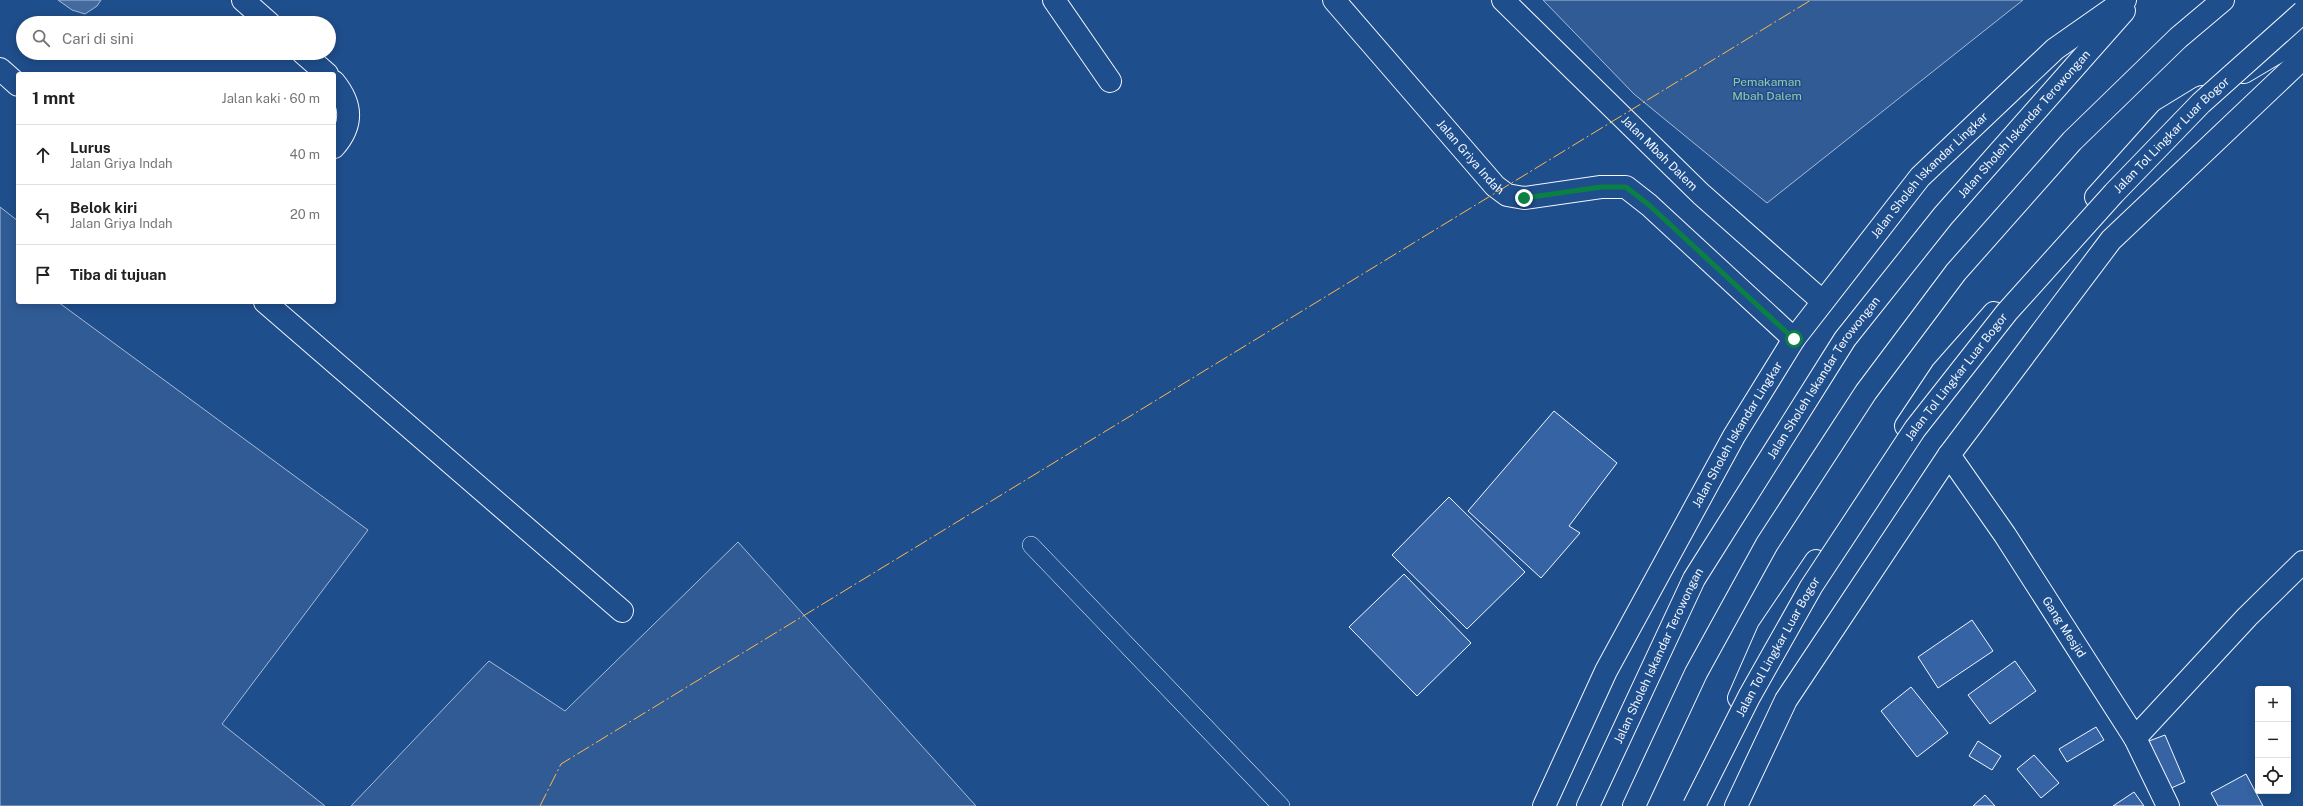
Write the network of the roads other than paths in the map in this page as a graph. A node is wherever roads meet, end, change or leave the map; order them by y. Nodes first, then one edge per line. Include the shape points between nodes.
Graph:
1 (243, 0) edge
2 (1054, 0) edge
3 (1334, 0) edge
4 (1503, 0) edge
5 (2125, 0) edge
6 (2133, 0) edge
7 (2223, 0) edge
8 (2303, 12) edge
9 (261, 16) edge
10 (2303, 37) edge
11 (2303, 58) edge
12 (311, 60) edge
13 (0, 69) edge
14 (325, 72) edge
15 (1110, 81) dead end
16 (16, 83) edge
17 (336, 84) edge
18 (336, 144) edge
19 (1822, 301) junction
20 (267, 304) edge
21 (1794, 339) junction
22 (1949, 455) junction
23 (1031, 545) dead end
24 (2303, 562) edge
25 (622, 611) dead end
26 (2135, 738) junction
27 (1280, 806) edge
28 (1544, 806) edge
29 (1588, 806) edge
30 (1634, 806) edge
31 (1693, 806) edge
32 (1736, 806) edge
33 (2168, 806) edge

1 - 9 main road
2 - 15 main road
3 - 21 main road, Jalan Griya Indah via 1495,186 1507,196 1524,198 1601,187 1626,187 1649,205
4 - 19 main road, Jalan Mbah Dalem via 1701,194
5 - 19 main road, Jalan Sholeh Iskandar Lingkar via 2055,49 1920,177
6 - 29 main road, Jalan Sholeh Iskandar Terowongan via 1943,216 1845,340 1694,579
7 - 30 main road via 2178,38 2072,141 1956,272 1866,392 1767,544 1696,673
8 - 31 main road, Jalan Tol Lingkar Luar Bogor, bridge via 2201,103 2114,193 2007,312 1915,430 1811,587 1749,697
10 - 31 main road via 2166,119 1942,372 1768,632
11 - 22 main road via 2111,240
12 - 14 main road
13 - 16 main road
17 - 18 main road via 345,95 349,110 347,125
19 - 21 main road, Jalan Sholeh Iskandar Lingkar
20 - 25 main road
21 - 28 main road, Jalan Sholeh Iskandar Lingkar via 1734,436 1606,670
22 - 26 main road, Gang Mesjid via 2005,535
22 - 32 main road via 1786,700
23 - 27 lane
24 - 26 main road via 2247,617
26 - 33 main road, Gang Mesjid

